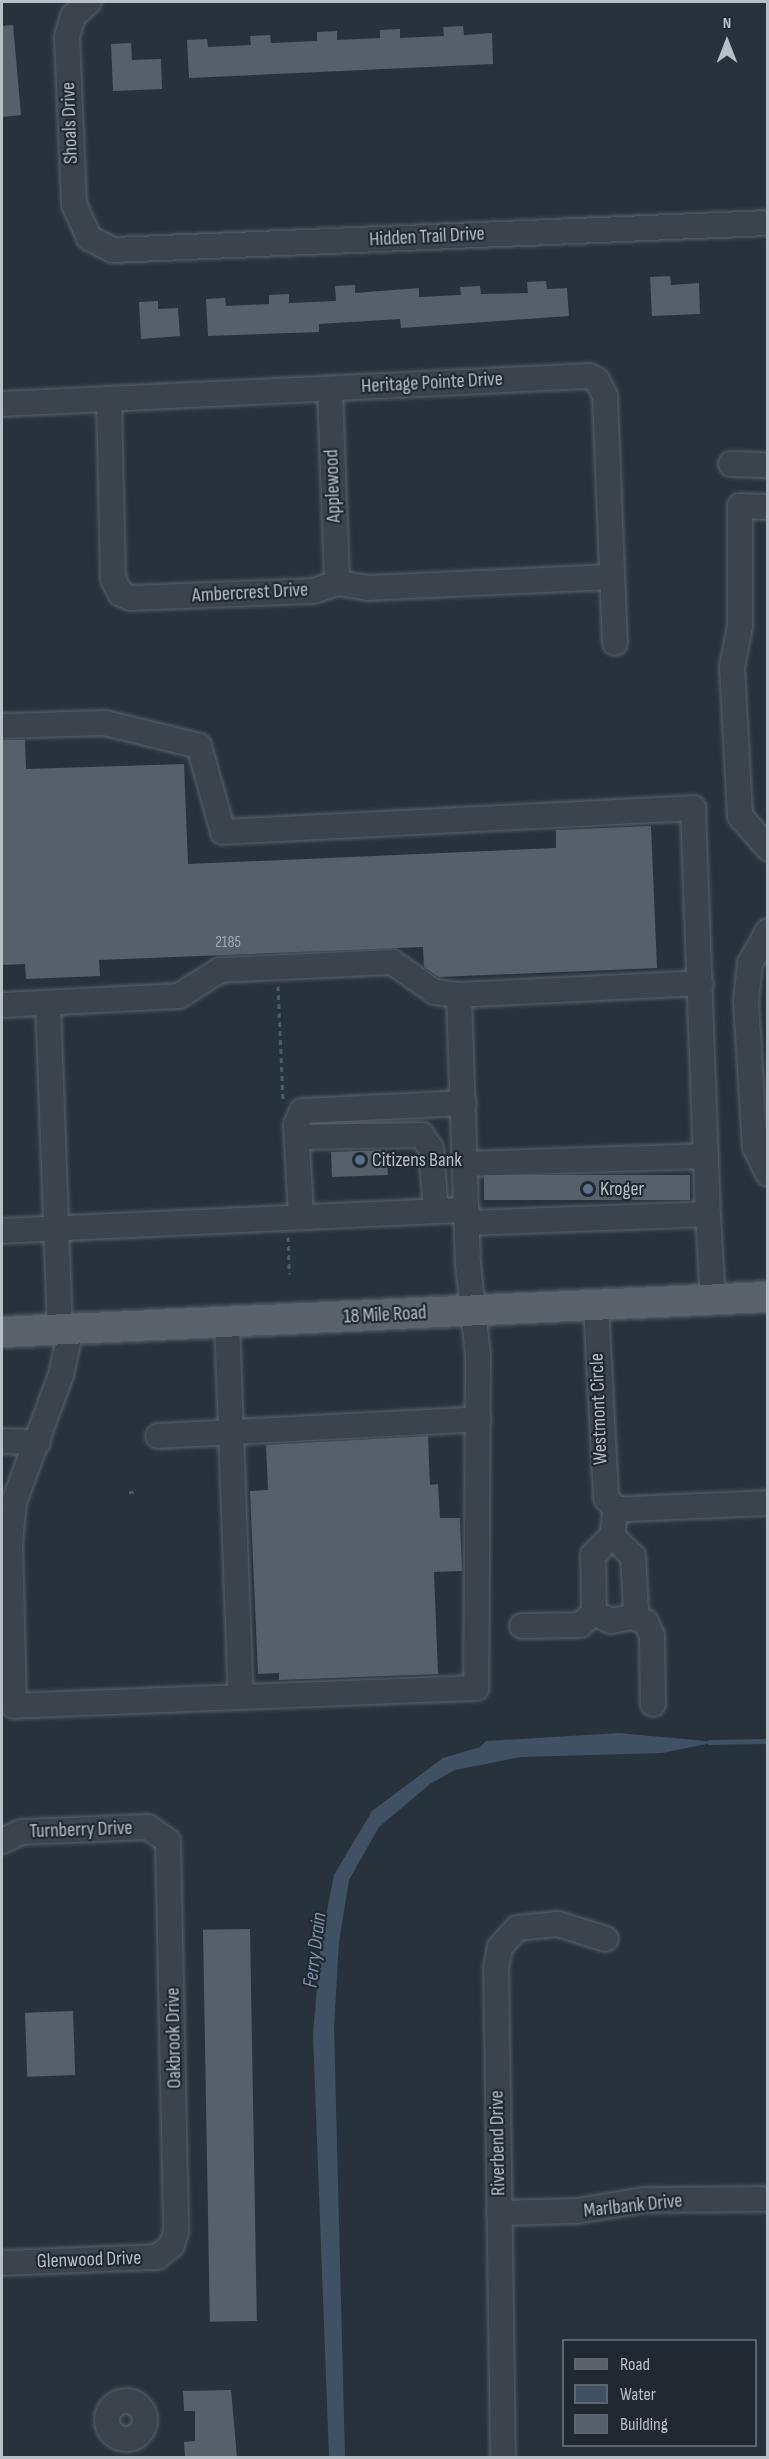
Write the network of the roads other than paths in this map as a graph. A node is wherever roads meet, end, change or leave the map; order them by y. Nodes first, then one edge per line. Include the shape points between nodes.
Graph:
1 (84, 5) edge
2 (768, 223) edge
3 (89, 238) joint
4 (330, 388) junction
5 (108, 399) junction
6 (2, 404) edge
7 (731, 464) dead end
8 (768, 465) edge
9 (768, 507) edge
10 (611, 577) junction
11 (337, 583) junction
12 (615, 643) dead end
13 (2, 726) edge
14 (768, 848) edge
15 (768, 931) edge
16 (701, 983) junction
17 (459, 995) junction
18 (48, 1003) junction
19 (2, 1005) edge
20 (464, 1103) junction
21 (297, 1137) junction
22 (706, 1156) junction
23 (466, 1164) junction
24 (768, 1174) edge
25 (436, 1211) junction
26 (708, 1214) junction
27 (467, 1217) junction
28 (294, 1220) junction
29 (55, 1228) junction
30 (2, 1231) edge
31 (768, 1297) edge
32 (713, 1300) junction
33 (596, 1305) junction
34 (472, 1311) junction
35 (227, 1322) junction
36 (65, 1329) junction
37 (2, 1332) edge
38 (479, 1419) junction
39 (233, 1433) junction
40 (158, 1436) dead end
41 (2, 1441) edge
42 (38, 1442) junction
43 (8, 1503) edge
44 (768, 1503) edge
45 (616, 1509) junction
46 (612, 1536) junction
47 (6, 1543) edge
48 (594, 1613) junction
49 (632, 1617) junction
50 (522, 1626) dead end
51 (241, 1697) junction
52 (653, 1704) dead end
53 (162, 1834) joint
54 (2, 1841) edge
55 (606, 1939) dead end
56 (768, 2199) edge
57 (499, 2213) junction
58 (172, 2245) joint
59 (2, 2263) edge
60 (503, 2457) edge

1 - 3 street, Shoals Drive via 67,37 74,204
2 - 3 street, Hidden Trail Drive via 128,252 113,250
4 - 5 street, Heritage Pointe Drive
4 - 10 street, Heritage Pointe Drive via 578,375 597,380 605,396
4 - 11 street, Applewood
5 - 6 street, Heritage Pointe Drive
5 - 11 street, Ambercrest Drive via 114,579 122,594 139,600 313,591
7 - 8 street
9 - 14 street via 740,506 740,626 732,667 732,704 740,816
10 - 11 street, Ambercrest Drive via 367,588
10 - 12 street, Heritage Pointe Drive
13 - 16 street via 105,723 199,746 223,832 693,808
15 - 24 street via 750,963 746,1001 754,1147
16 - 17 street
16 - 22 street
17 - 18 street via 435,992 393,962 220,970 179,996
17 - 20 street
18 - 19 street
18 - 29 street
20 - 21 street via 302,1111
20 - 23 street
21 - 25 street via 423,1135 431,1149
21 - 28 street
22 - 23 street
22 - 26 street
23 - 27 street
25 - 27 street
25 - 28 street
26 - 27 street
26 - 32 street
27 - 34 street
28 - 29 street
29 - 30 street
29 - 36 street
31 - 32 main road, 18 Mile Road
32 - 33 main road, 18 Mile Road
33 - 34 main road, 18 Mile Road
33 - 45 street, Westmont Circle via 602,1487
34 - 35 main road, 18 Mile Road
34 - 38 street
35 - 36 main road, 18 Mile Road
35 - 39 street
36 - 37 main road, 18 Mile Road
36 - 42 street via 61,1375
38 - 39 street
38 - 51 street via 476,1688
39 - 40 street
39 - 51 street
41 - 42 street
42 - 43 street
43 - 47 street
44 - 45 street
45 - 46 street
46 - 48 street via 592,1555
46 - 49 street via 633,1556 636,1609
47 - 51 street via 14,1706
48 - 49 street via 611,1621
48 - 50 street via 580,1625
49 - 52 street via 646,1622 652,1636
53 - 54 street, Turnberry Drive via 148,1827 21,1832
53 - 58 street, Oakbrook Drive via 171,1850 177,2231
55 - 57 street, Riverbend Drive via 558,1924 533,1923 517,1928 500,1947 496,1968
56 - 57 street, Marlbank Drive via 645,2200 569,2212
57 - 60 street, Riverbend Drive
58 - 59 street, Glenwood Drive via 157,2257

